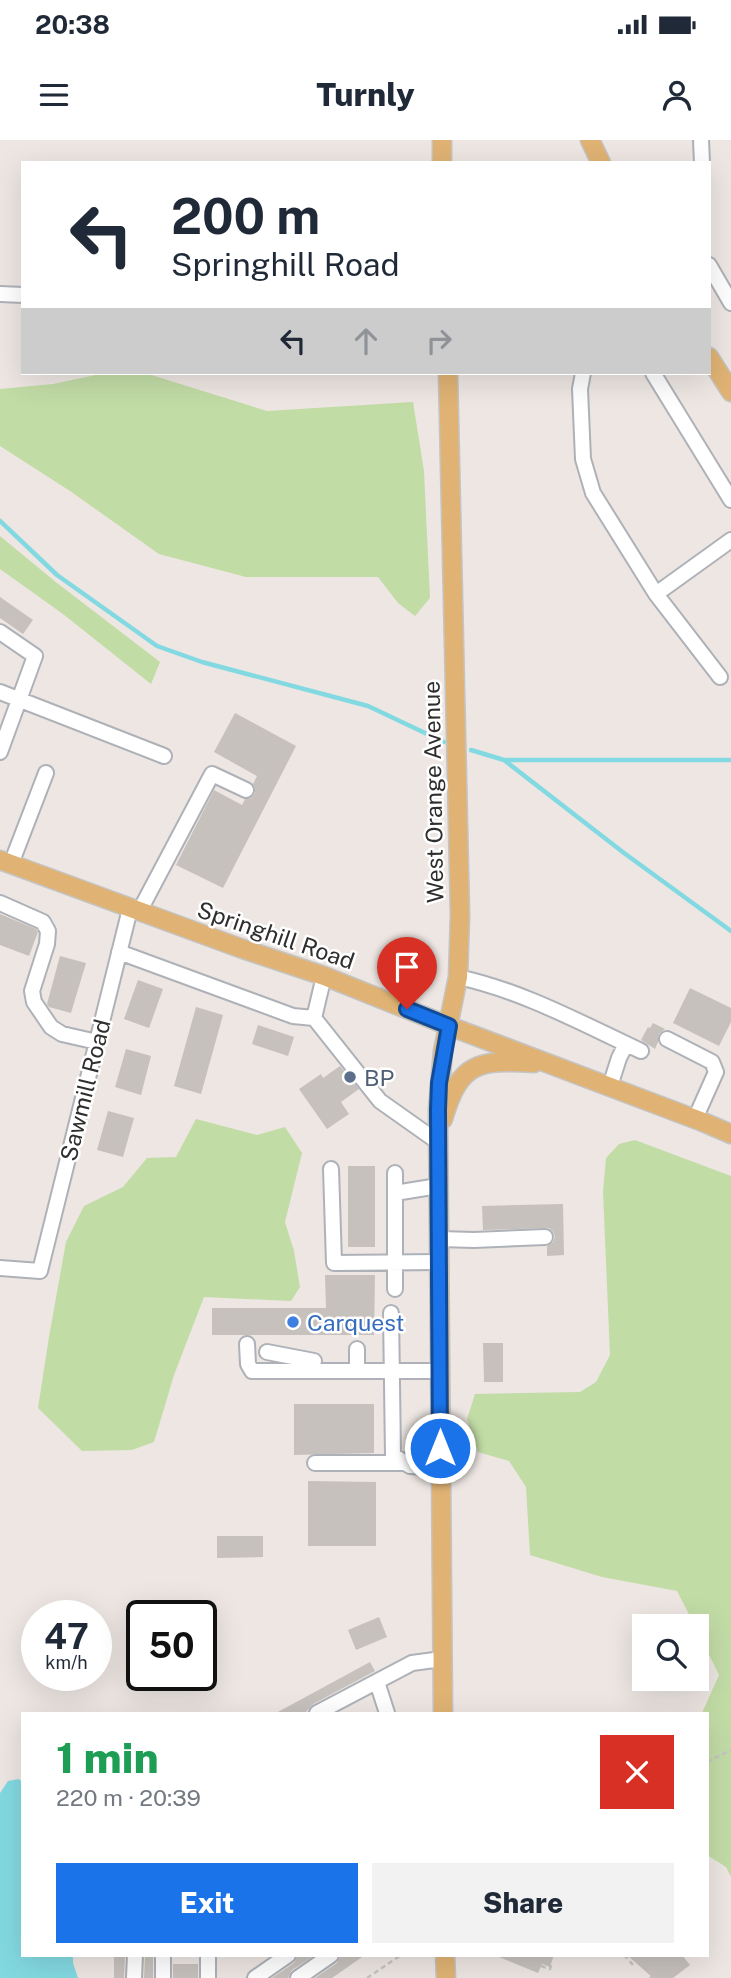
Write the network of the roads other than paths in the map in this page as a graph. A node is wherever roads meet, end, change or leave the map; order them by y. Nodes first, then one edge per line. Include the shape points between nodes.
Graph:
1 (442, 140) edge
2 (590, 140) edge
3 (701, 140) edge
4 (443, 161) edge
5 (600, 161) edge
6 (702, 161) edge
7 (711, 268) edge
8 (0, 294) edge
9 (21, 295) edge
10 (731, 303) edge
11 (711, 360) edge
12 (447, 375) edge
13 (583, 375) edge
14 (654, 375) edge
15 (731, 392) edge
16 (731, 500) edge
17 (731, 540) edge
18 (656, 594) junction
19 (0, 632) edge
20 (720, 677) dead end
21 (0, 692) edge
22 (19, 699) junction
23 (0, 752) edge
24 (164, 756) dead end
25 (46, 773) dead end
26 (246, 790) dead end
27 (6, 862) edge
28 (0, 903) edge
29 (135, 910) junction
30 (120, 952) junction
31 (324, 976) junction
32 (458, 977) junction
33 (314, 1018) junction
34 (449, 1026) junction
35 (667, 1039) dead end
36 (97, 1042) junction
37 (626, 1044) junction
38 (640, 1051) dead end
39 (548, 1063) junction
40 (716, 1073) junction
41 (731, 1079) edge
42 (610, 1086) junction
43 (695, 1119) junction
44 (731, 1134) edge
45 (438, 1142) junction
46 (331, 1169) dead end
47 (395, 1173) dead end
48 (438, 1186) junction
49 (395, 1193) junction
50 (545, 1237) dead end
51 (439, 1239) junction
52 (395, 1262) junction
53 (439, 1262) junction
54 (0, 1268) edge
55 (395, 1289) dead end
56 (391, 1313) dead end
57 (314, 1344) dead end
58 (247, 1345) dead end
59 (357, 1349) dead end
60 (267, 1352) dead end
61 (314, 1366) junction
62 (357, 1371) junction
63 (392, 1371) junction
64 (440, 1371) junction
65 (315, 1463) dead end
66 (405, 1463) junction
67 (441, 1468) junction
68 (442, 1659) junction
69 (377, 1682) junction
70 (319, 1712) edge
71 (387, 1712) edge
72 (443, 1712) edge
73 (135, 1957) edge
74 (163, 1957) edge
75 (208, 1957) edge
76 (285, 1957) edge
77 (328, 1957) edge
78 (445, 1957) edge
79 (134, 1978) edge
80 (163, 1978) edge
81 (208, 1978) edge
82 (256, 1978) edge
83 (298, 1978) edge
84 (446, 1978) edge

1 - 4 main road
2 - 5 main road
3 - 6 street
7 - 10 street
8 - 9 street
11 - 15 main road
12 - 32 main road, West Orange Avenue
13 - 18 street via 583,459 593,494
14 - 16 street
17 - 18 street
18 - 20 street
19 - 22 street via 35,656
21 - 22 street
22 - 23 street
22 - 24 street
25 - 27 street
26 - 29 street, Sawmill Road via 212,774
27 - 29 main road, Springhill Road
28 - 36 street via 43,922 48,931 32,991 51,1027
29 - 30 street, Sawmill Road
29 - 31 main road, Springhill Road
30 - 33 street via 293,1016
30 - 36 street, Sawmill Road
31 - 33 street
31 - 34 main road, Springhill Road
32 - 34 main road, West Orange Avenue
32 - 37 street via 526,997
33 - 45 street via 380,1101
34 - 39 main road, Springhill Road
34 - 45 main road, West Orange Avenue via 439,1083
35 - 40 street via 712,1062
36 - 54 street, Sawmill Road via 40,1271
37 - 38 street
37 - 42 street
39 - 42 main road, Springhill Road
39 - 45 main road via 500,1062 474,1067 452,1095
40 - 41 street
40 - 43 street
42 - 43 main road, Springhill Road
43 - 44 main road, Springhill Road
45 - 48 main road, West Orange Avenue
46 - 52 street via 334,1262
47 - 49 street
48 - 49 street
48 - 51 main road, West Orange Avenue
49 - 52 street
50 - 51 street
51 - 53 main road, West Orange Avenue
52 - 53 street
52 - 55 street
53 - 64 main road, West Orange Avenue
56 - 63 street
57 - 61 street
58 - 61 street via 247,1364 252,1371
59 - 62 street
60 - 61 street
61 - 62 street
62 - 63 street
63 - 64 street
63 - 66 street via 393,1455
64 - 67 main road, West Orange Avenue
65 - 66 street
66 - 67 street
67 - 68 main road, West Orange Avenue
68 - 69 street via 412,1663
68 - 72 main road, West Orange Avenue
69 - 70 street
69 - 71 street
73 - 79 street
74 - 80 street
75 - 81 street
76 - 82 street
77 - 83 street
78 - 84 main road

